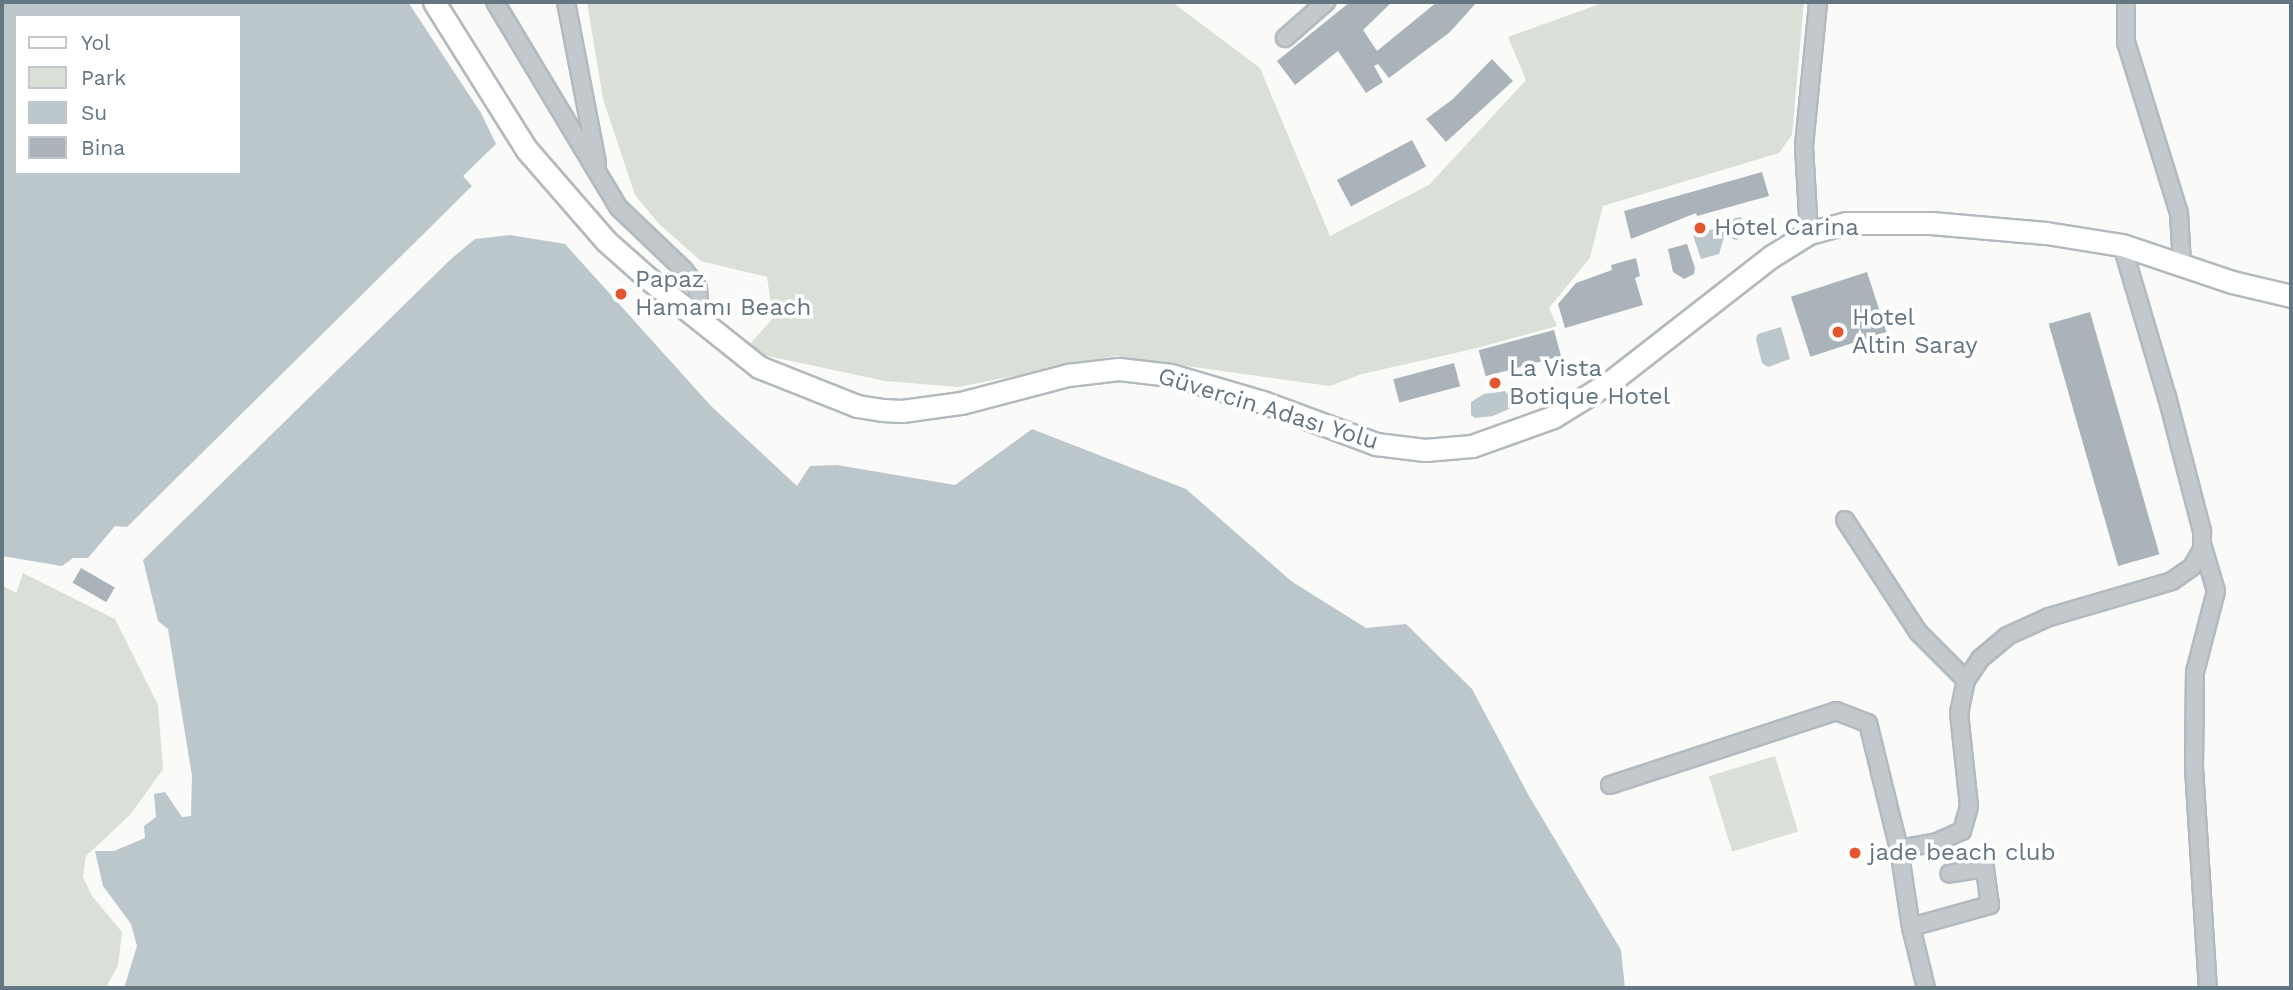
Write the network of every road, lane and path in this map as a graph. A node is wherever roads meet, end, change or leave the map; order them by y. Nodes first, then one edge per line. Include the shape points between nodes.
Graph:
1 (434, 2) edge
2 (495, 2) edge
3 (566, 2) edge
4 (1326, 2) edge
5 (1818, 2) edge
6 (2126, 2) edge
7 (1285, 38) dead end
8 (599, 172) junction
9 (1809, 233) junction
10 (2122, 245) junction
11 (2182, 264) junction
12 (2291, 296) edge
13 (693, 315) junction
14 (1845, 520) dead end
15 (2202, 544) junction
16 (1966, 680) junction
17 (1610, 785) dead end
18 (1899, 849) junction
19 (1949, 874) dead end
20 (1911, 927) junction
21 (1926, 988) edge
22 (2208, 988) edge

1 - 13 main road, Güvercin Adası Yolu via 527,150 606,241
2 - 8 street
3 - 8 street
4 - 7 street
5 - 9 street via 1804,146
6 - 11 street via 2126,42 2179,213
8 - 13 street via 619,208 698,288
9 - 10 main road, Güvercin Adası Yolu via 1846,223 1931,223
9 - 13 main road, Güvercin Adası Yolu via 1772,256 1610,382 1553,418 1472,446 1425,450 1376,444 1263,402 1171,375 1119,369 1068,374 928,408 902,411 857,406 759,367
10 - 11 main road, Güvercin Adası Yolu
10 - 15 street via 2167,397
11 - 12 main road, Güvercin Adası Yolu
14 - 16 street via 1918,632
15 - 16 street via 2192,568 2172,581 2049,617 2007,636 1980,659
15 - 22 street via 2216,591 2195,672 2194,768
16 - 18 street via 1959,713 1969,806 1962,831 1937,842
17 - 18 street via 1836,712 1868,723
18 - 20 street
19 - 20 street via 1985,868 1990,905
20 - 21 street

